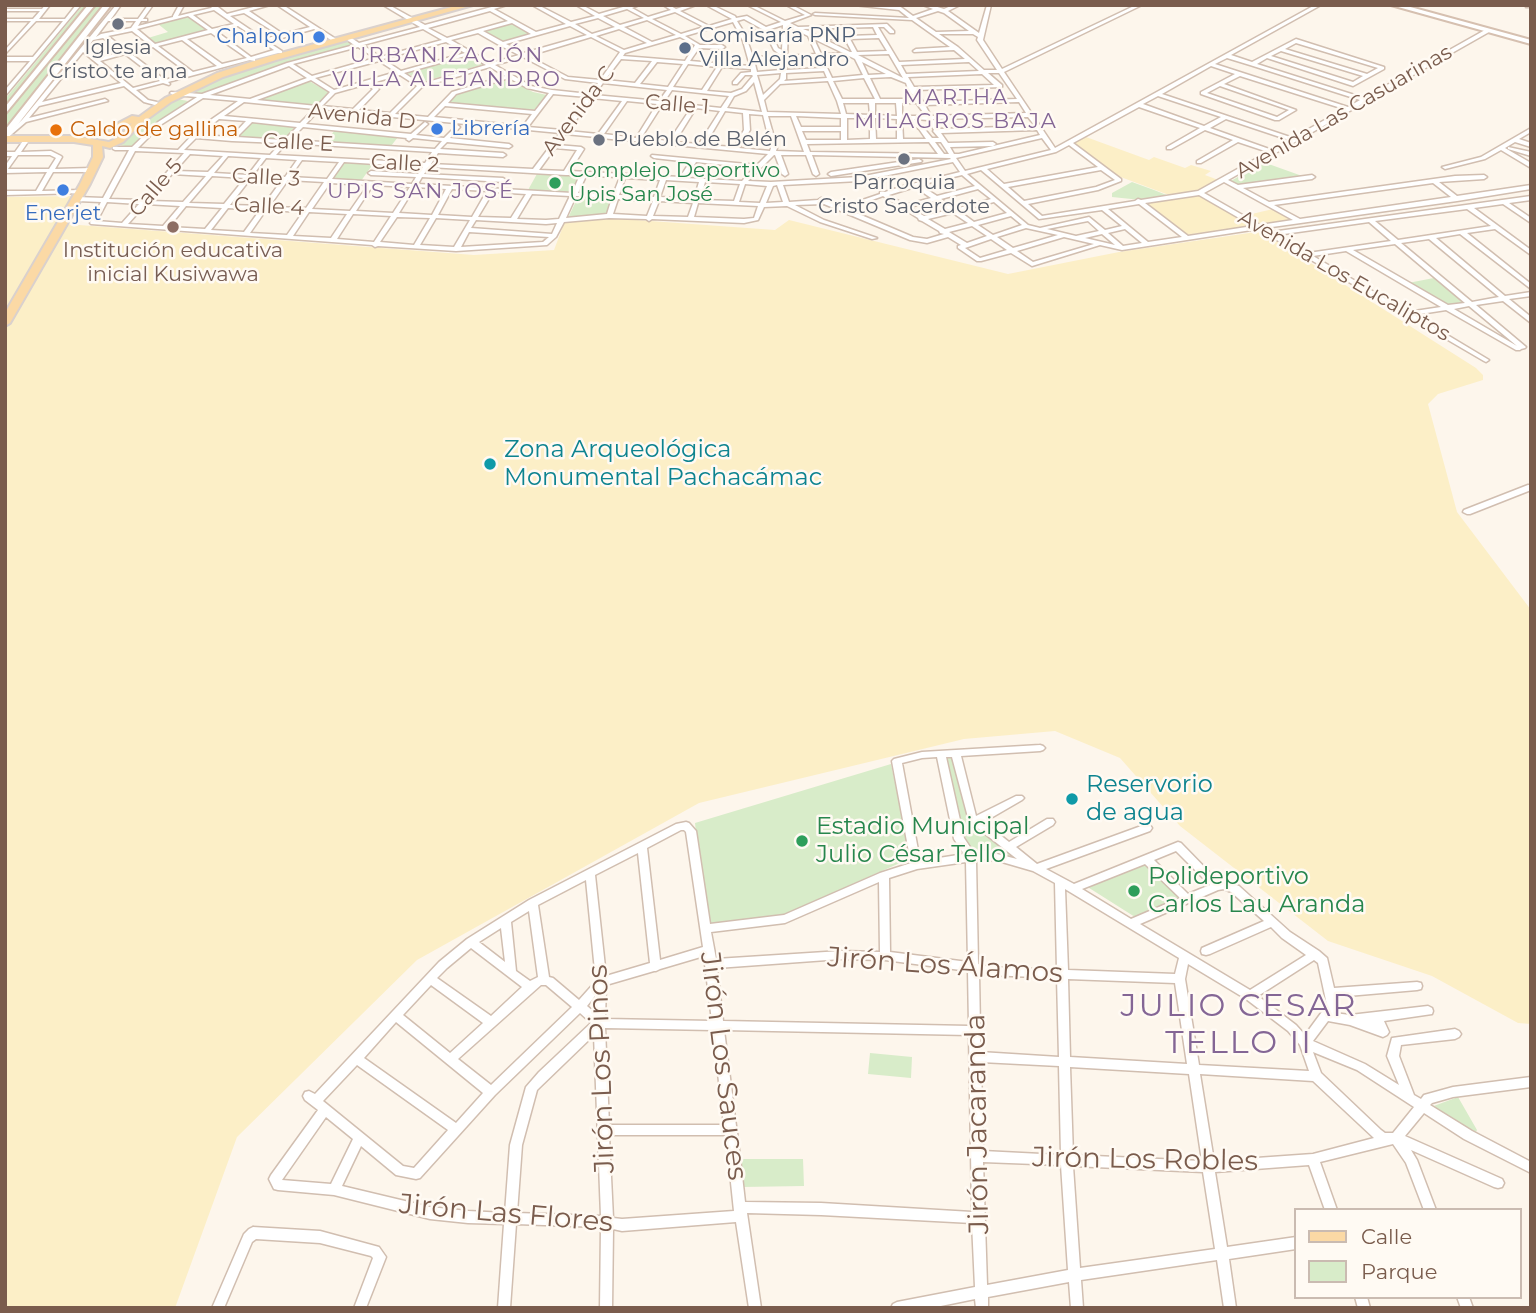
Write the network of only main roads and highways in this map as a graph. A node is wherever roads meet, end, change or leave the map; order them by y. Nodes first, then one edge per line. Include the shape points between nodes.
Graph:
1 (92, 5) edge
2 (108, 5) edge
3 (458, 5) edge
4 (469, 5) edge
5 (1398, 6) edge
6 (410, 20) junction
7 (1531, 42) edge
8 (174, 94) junction
9 (5, 112) edge
10 (110, 131) junction
11 (6, 136) edge
12 (120, 141) junction
13 (96, 144) junction
14 (81, 192) junction
15 (5, 323) edge

1 - 9 main road
2 - 11 main road
3 - 6 main road
4 - 6 main road
5 - 7 main road
6 - 8 main road via 241,67
6 - 8 main road via 252,59
8 - 10 main road
8 - 12 main road
10 - 11 main road
10 - 12 main road via 124,131
10 - 13 main road via 97,138
11 - 13 main road
12 - 13 main road
12 - 14 main road
13 - 14 main road via 99,157
14 - 15 main road

